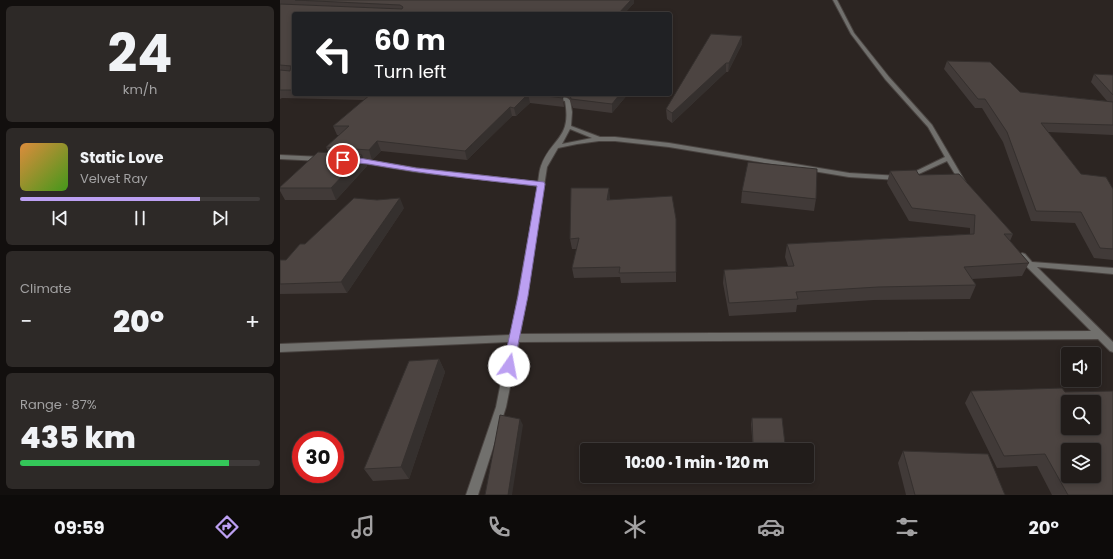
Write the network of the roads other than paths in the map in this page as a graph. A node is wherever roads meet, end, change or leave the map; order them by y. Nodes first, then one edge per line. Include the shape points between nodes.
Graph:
1 (835, 0) edge
2 (547, 97) edge
3 (568, 97) edge
4 (570, 127) junction
5 (599, 139) junction
6 (556, 147) junction
7 (280, 157) edge
8 (948, 158) junction
9 (327, 159) edge
10 (351, 160) edge
11 (908, 178) junction
12 (924, 179) edge
13 (955, 182) edge
14 (541, 184) junction
15 (1015, 248) edge
16 (1029, 264) junction
17 (1113, 271) edge
18 (1100, 335) junction
19 (515, 338) junction
20 (280, 348) edge
21 (1113, 348) edge
22 (472, 495) edge

1 - 8 street via 852,33 887,78 930,126
2 - 3 street
3 - 4 street
4 - 5 street
4 - 6 street
5 - 6 street
5 - 11 street via 669,145 849,175
6 - 14 street via 548,157
7 - 9 street
8 - 11 street
8 - 13 street via 966,186
10 - 14 street
11 - 12 street
14 - 19 street
15 - 16 street
16 - 17 street
16 - 18 street
18 - 19 street
18 - 21 street
19 - 20 street
19 - 22 street via 500,407

